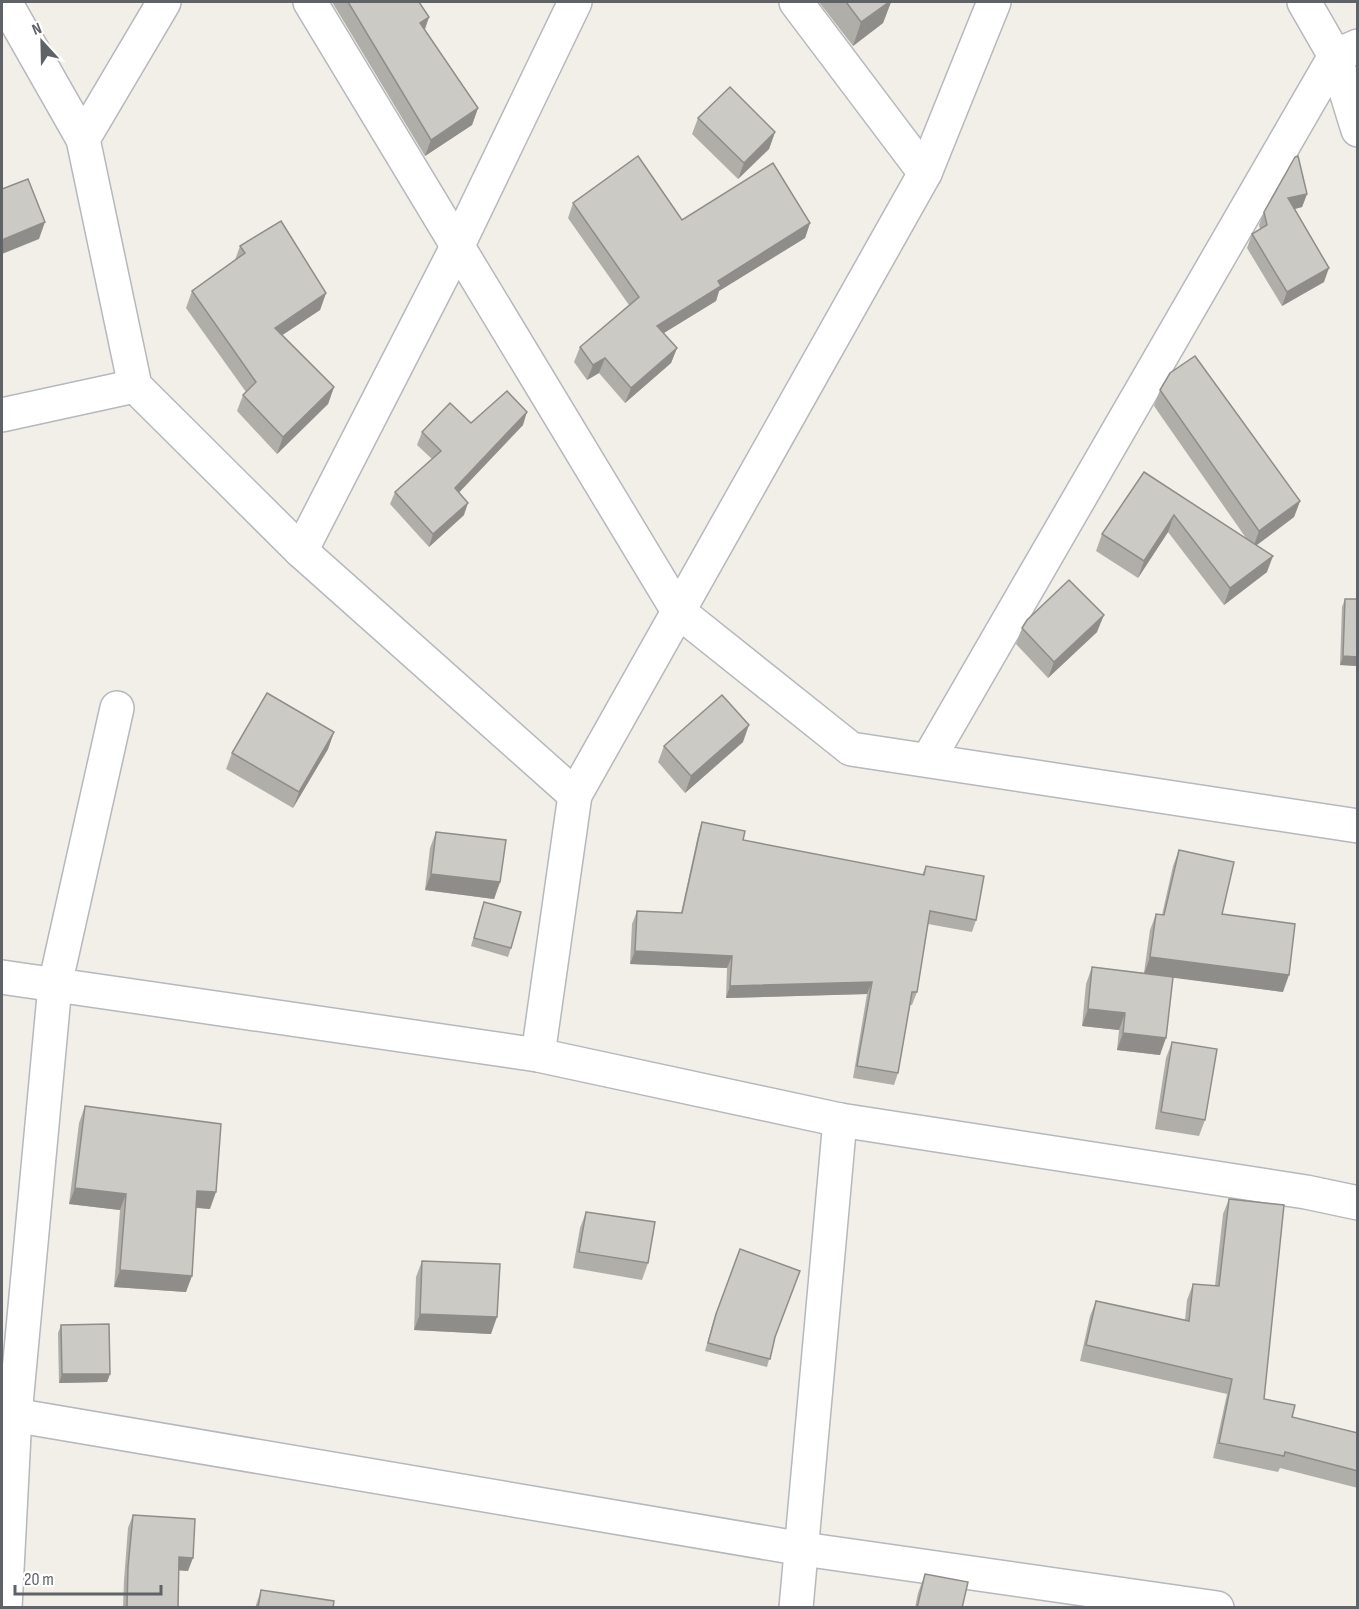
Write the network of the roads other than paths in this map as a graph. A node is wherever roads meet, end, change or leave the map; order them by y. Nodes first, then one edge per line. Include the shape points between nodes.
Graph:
1 (5, 2) edge
2 (164, 2) edge
3 (310, 2) edge
4 (575, 2) edge
5 (796, 2) edge
6 (994, 2) edge
7 (1304, 2) edge
8 (1346, 51) edge
9 (1358, 130) edge
10 (83, 139) junction
11 (924, 173) junction
12 (457, 247) junction
13 (135, 386) junction
14 (2, 415) edge
15 (301, 551) junction
16 (678, 611) junction
17 (117, 708) dead end
18 (928, 760) junction
19 (575, 795) junction
20 (1358, 826) edge
21 (2, 977) edge
22 (55, 985) junction
23 (538, 1055) junction
24 (840, 1120) junction
25 (1358, 1203) edge
26 (8, 1414) edge
27 (803, 1550) junction
28 (5, 1608) edge
29 (796, 1608) edge
30 (1217, 1608) edge

1 - 10 street
2 - 10 street
3 - 12 street
4 - 12 street
5 - 11 street
6 - 11 street
7 - 8 street
8 - 9 street
8 - 18 street
10 - 13 street
11 - 16 street
12 - 15 street
12 - 16 street
13 - 14 street
13 - 15 street
15 - 19 street
16 - 18 street via 850,749
16 - 19 street
17 - 22 street
18 - 20 street
19 - 23 street
21 - 22 street
22 - 23 street
22 - 26 street
23 - 24 street
24 - 25 street
24 - 27 street
26 - 27 street
26 - 28 street
27 - 29 street
27 - 30 street

